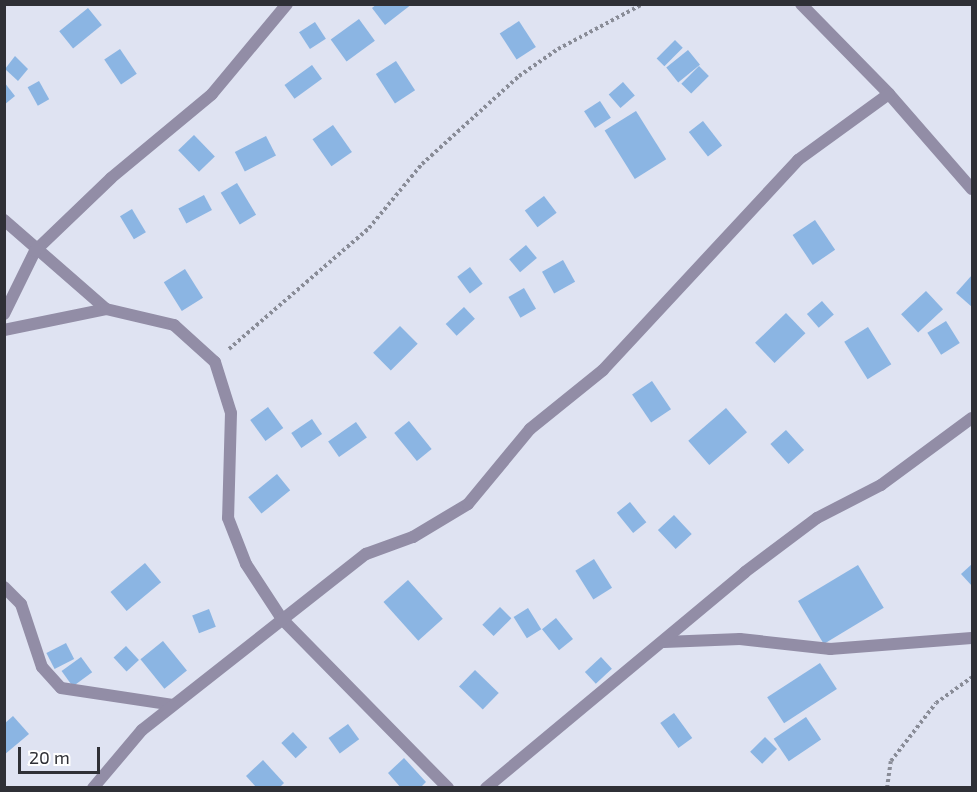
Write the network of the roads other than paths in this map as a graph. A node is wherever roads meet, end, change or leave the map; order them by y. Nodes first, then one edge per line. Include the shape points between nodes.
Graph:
1 (287, 4) edge
2 (801, 4) edge
3 (889, 94) junction
4 (972, 189) edge
5 (4, 220) edge
6 (35, 251) junction
7 (106, 309) junction
8 (4, 314) edge
9 (4, 330) edge
10 (972, 417) edge
11 (4, 586) edge
12 (282, 619) junction
13 (972, 638) edge
14 (664, 642) junction
15 (173, 705) junction
16 (93, 788) edge
17 (448, 788) edge
18 (486, 788) edge

1 - 6 street via 212,94 111,178
2 - 3 street
3 - 4 street
3 - 12 street via 798,160 603,370 530,429 468,504 413,537 366,554
5 - 6 street
6 - 7 street
6 - 8 street
7 - 9 street
7 - 12 street via 174,325 215,362 231,413 228,518 246,564
10 - 14 street via 881,485 817,518
11 - 15 street via 21,604 42,666 61,688
12 - 15 street
12 - 17 street
13 - 14 street via 830,649 740,639
14 - 18 street
15 - 16 street via 142,730

